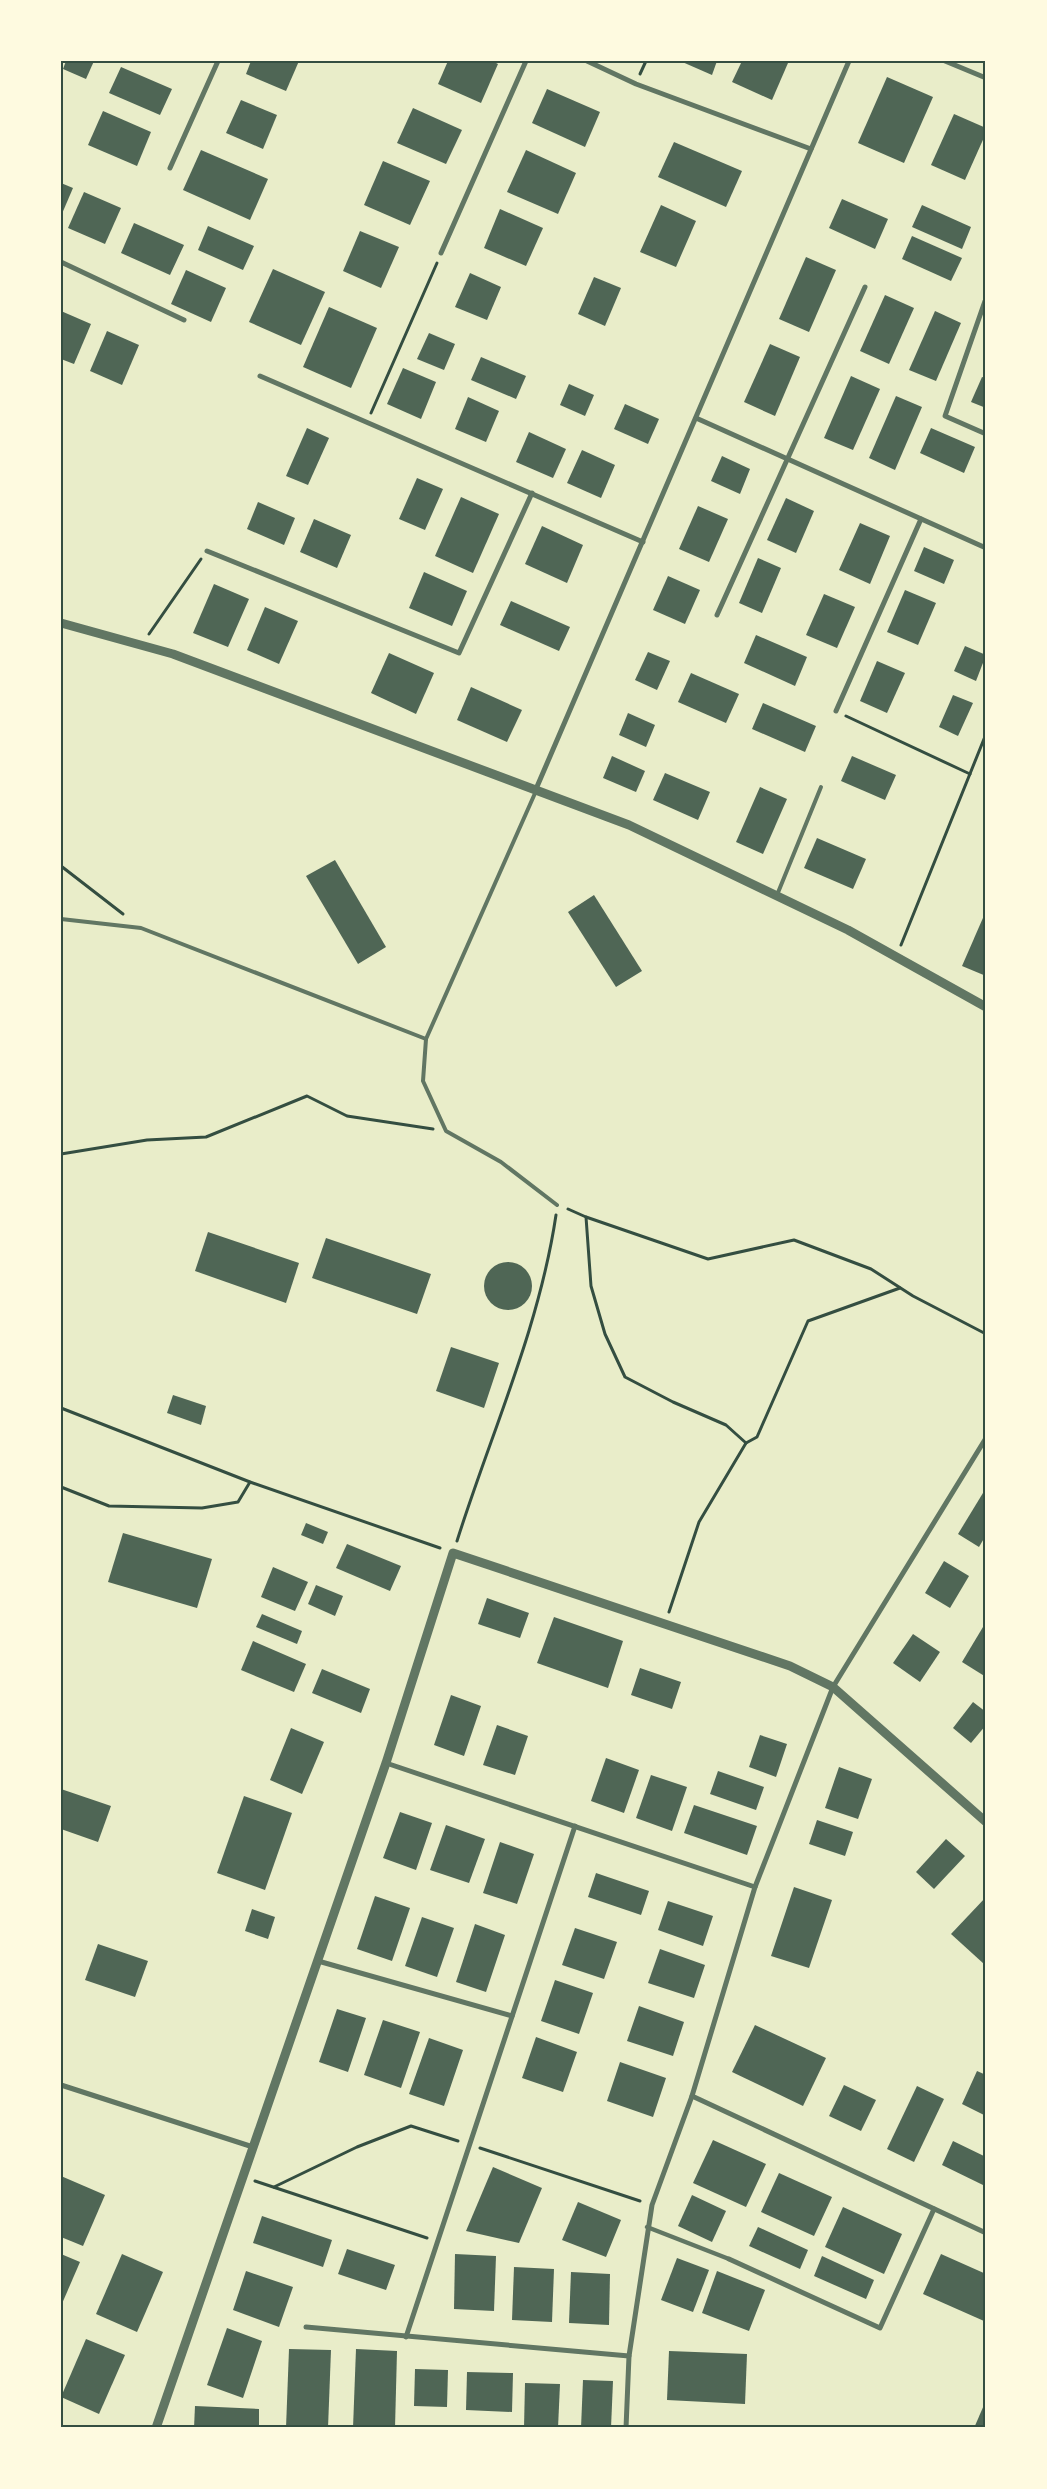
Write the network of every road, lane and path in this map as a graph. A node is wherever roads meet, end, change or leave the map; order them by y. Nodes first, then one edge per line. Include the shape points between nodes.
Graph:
1 (218, 61) edge
2 (526, 61) edge
3 (586, 61) edge
4 (849, 61) edge
5 (945, 61) edge
6 (986, 78) edge
7 (812, 149) junction
8 (170, 168) dead end
9 (441, 253) joint
10 (61, 262) edge
11 (865, 287) dead end
12 (985, 300) edge
13 (184, 320) dead end
14 (260, 376) dead end
15 (696, 418) junction
16 (367, 422) junction
17 (986, 434) edge
18 (788, 458) junction
19 (532, 493) junction
20 (921, 519) junction
21 (643, 542) junction
22 (986, 548) edge
23 (207, 551) joint
24 (716, 614) dead end
25 (61, 623) edge
26 (142, 646) junction
27 (836, 711) joint
28 (986, 734) edge
29 (970, 774) junction
30 (821, 787) dead end
31 (536, 788) junction
32 (61, 866) edge
33 (777, 895) junction
34 (61, 919) edge
35 (141, 928) junction
36 (897, 955) junction
37 (986, 1007) edge
38 (426, 1039) junction
39 (446, 1131) junction
40 (61, 1154) edge
41 (557, 1206) junction
42 (586, 1216) junction
43 (900, 1288) junction
44 (986, 1334) edge
45 (61, 1408) edge
46 (986, 1438) edge
47 (746, 1444) junction
48 (250, 1482) junction
49 (61, 1486) edge
50 (453, 1553) junction
51 (665, 1623) junction
52 (833, 1687) junction
53 (386, 1762) junction
54 (986, 1822) edge
55 (575, 1826) junction
56 (755, 1887) junction
57 (318, 1961) junction
58 (512, 2016) junction
59 (61, 2085) edge
60 (692, 2096) junction
61 (253, 2147) junction
62 (243, 2177) junction
63 (934, 2209) junction
64 (647, 2227) junction
65 (986, 2233) edge
66 (437, 2241) junction
67 (729, 2259) joint
68 (306, 2328) dead end
69 (406, 2337) junction
70 (629, 2356) junction
71 (156, 2428) edge
72 (626, 2428) edge

1 - 8 street
2 - 9 street
3 - 7 street via 636,84
4 - 7 street
5 - 6 street
7 - 15 street
9 - 16 path
10 - 13 street
11 - 18 street
12 - 17 street via 945,416
14 - 16 street
15 - 18 street
15 - 21 street
16 - 19 street
18 - 20 street
18 - 24 street
19 - 21 street
19 - 23 street via 459,654
20 - 22 street
20 - 27 street
21 - 31 street
23 - 26 path
25 - 26 street
26 - 31 street via 173,654
27 - 29 path
28 - 29 path
29 - 36 path
30 - 33 lane
31 - 33 street via 630,825
31 - 38 lane
32 - 35 path
33 - 36 street
34 - 35 lane
35 - 38 lane
36 - 37 street
38 - 39 lane via 423,1081
39 - 40 path via 346,1116 307,1096 206,1137 147,1140
39 - 41 lane via 501,1162
41 - 42 path
41 - 50 path via 549,1260 524,1353
42 - 43 path via 708,1259 794,1240 871,1269
42 - 47 path via 590,1286 605,1334 625,1377 726,1424
43 - 44 path
43 - 47 path via 808,1321 757,1437
45 - 48 path
46 - 52 street
47 - 51 path via 699,1522
48 - 49 path via 238,1502 202,1508 109,1506
48 - 50 path
50 - 51 street
50 - 53 street
51 - 52 street via 790,1666
52 - 54 street
52 - 56 street
53 - 55 street
53 - 57 street
55 - 56 street
55 - 58 street
56 - 60 street
57 - 58 street
57 - 61 street
58 - 66 street
59 - 61 street
60 - 63 street
60 - 64 street
61 - 62 street
62 - 66 path
62 - 71 street
63 - 65 street
63 - 67 street via 880,2328
64 - 67 street
64 - 70 street
66 - 69 street
68 - 69 street
69 - 70 street
70 - 72 street

